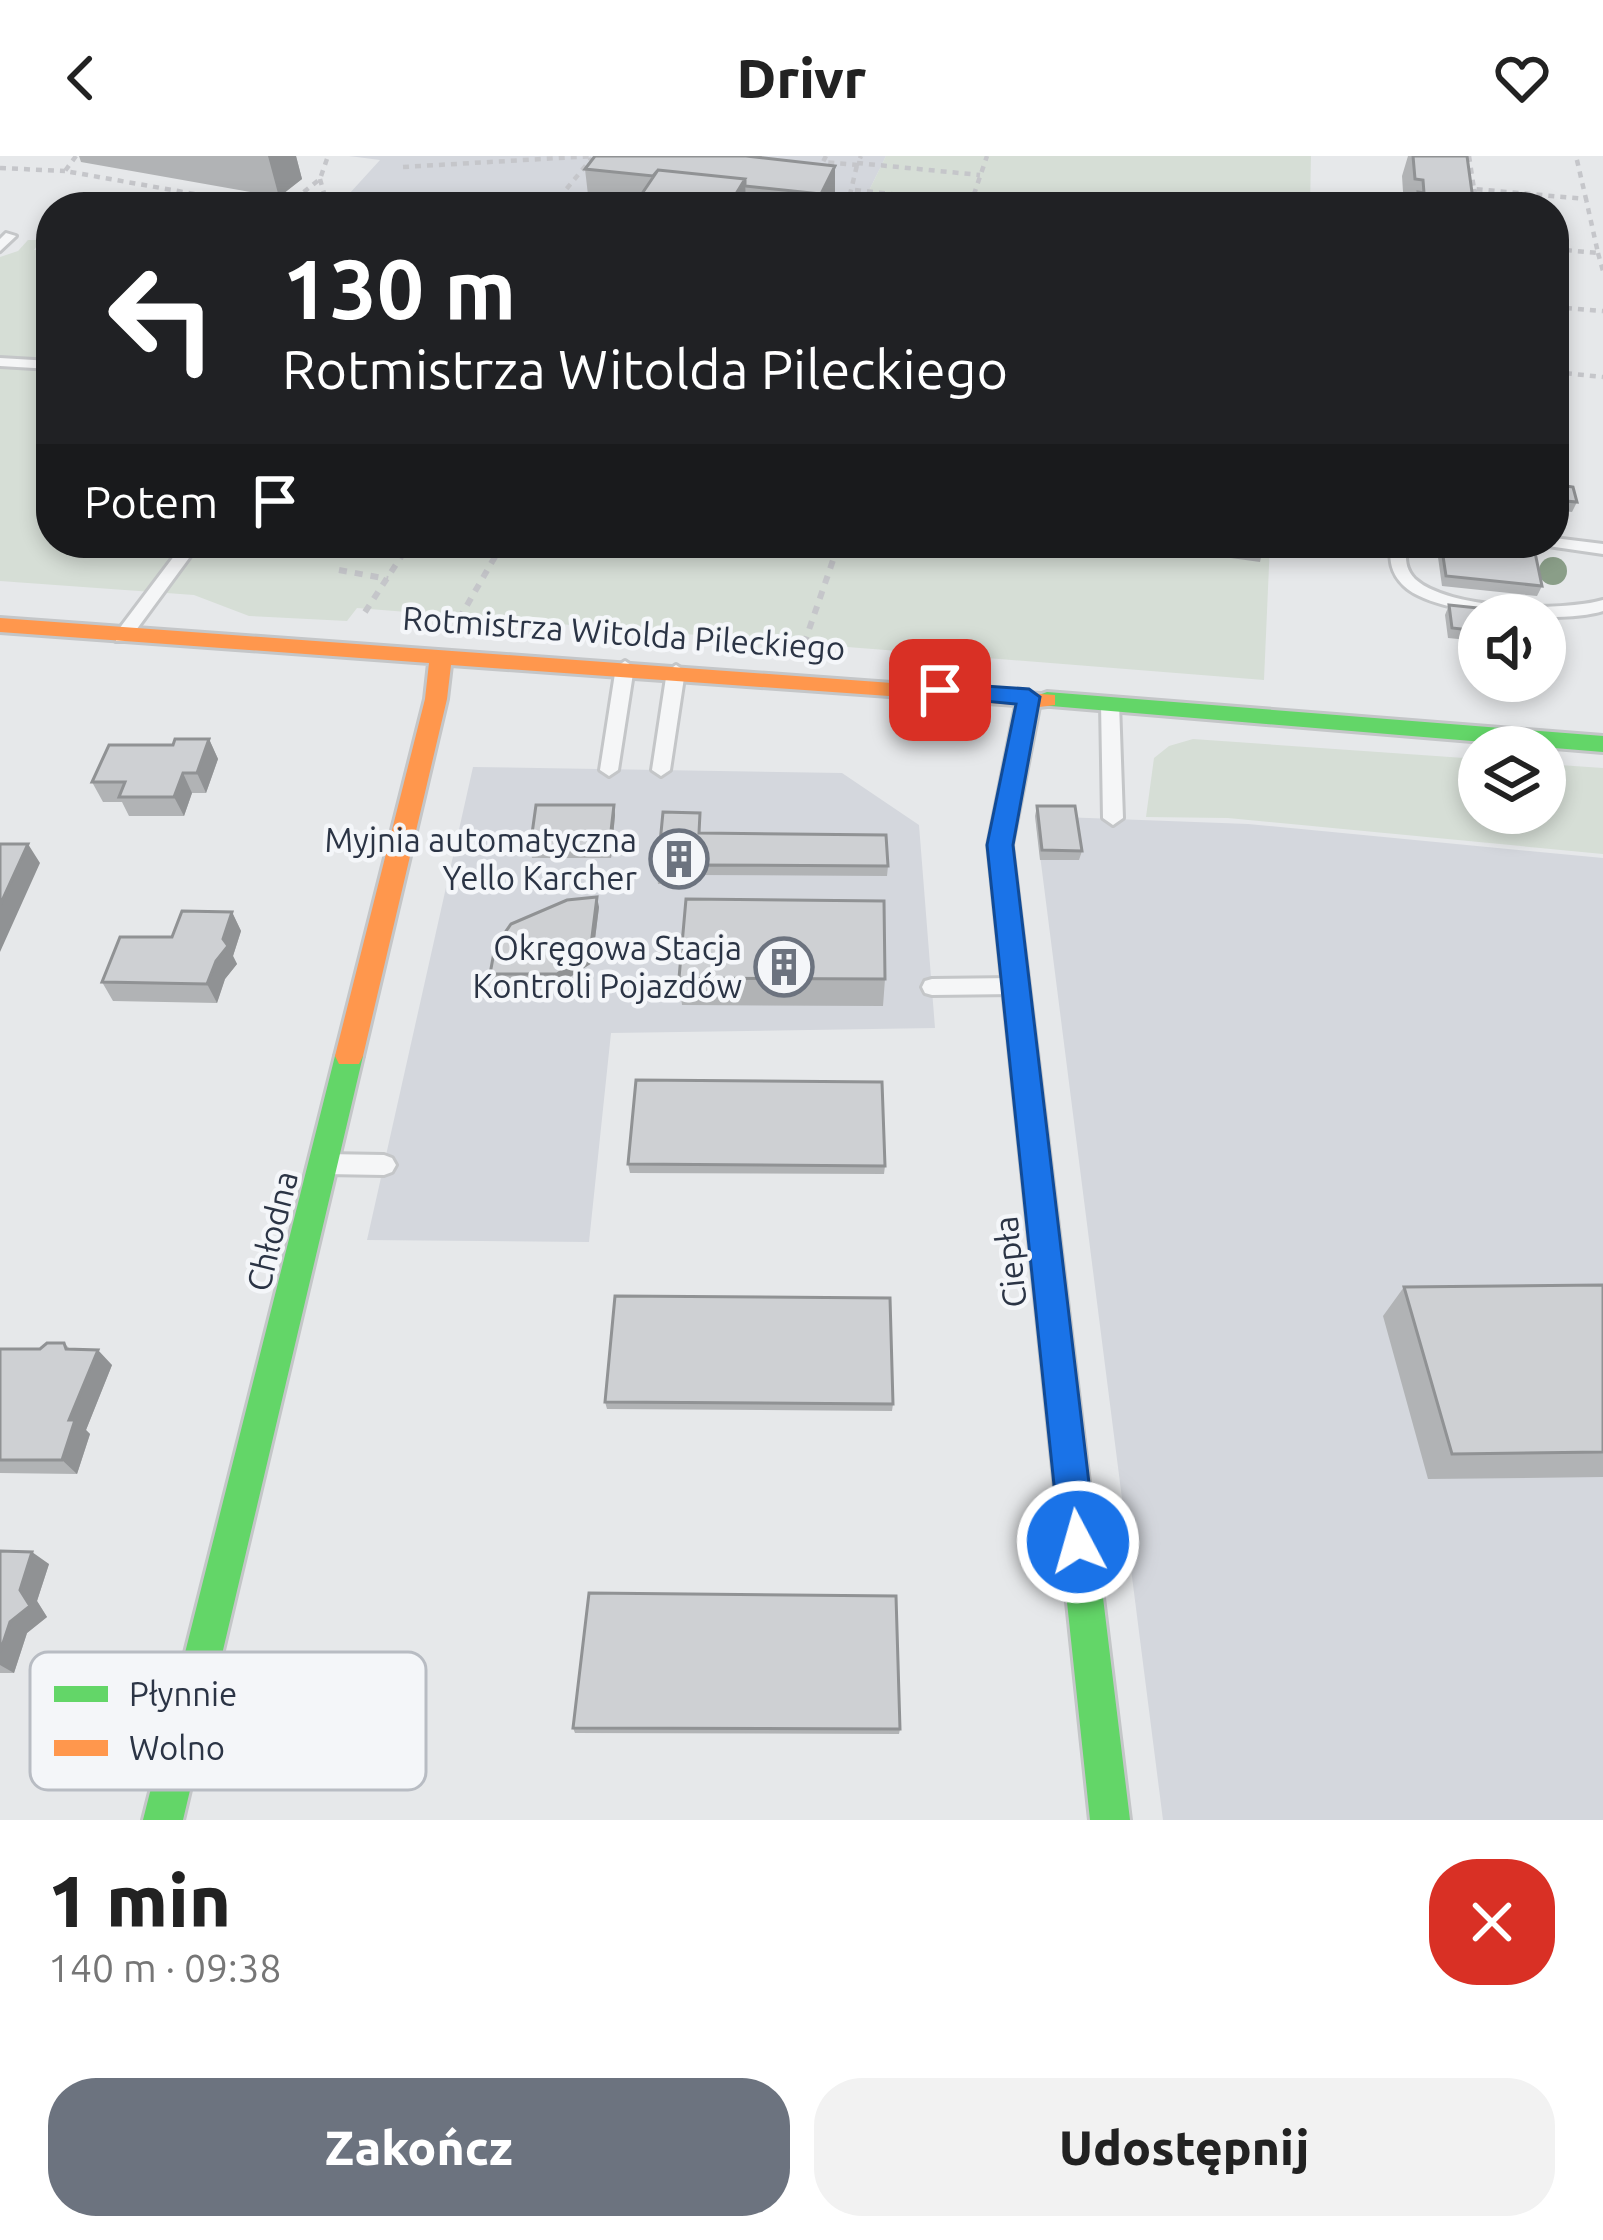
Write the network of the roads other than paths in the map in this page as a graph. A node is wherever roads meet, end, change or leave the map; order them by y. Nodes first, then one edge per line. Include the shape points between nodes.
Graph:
1 (0, 362) edge
2 (36, 364) edge
3 (1569, 545) edge
4 (1603, 549) edge
5 (181, 558) edge
6 (1396, 558) edge
7 (1603, 605) edge
8 (0, 625) edge
9 (122, 637) junction
10 (441, 657) junction
11 (625, 667) junction
12 (676, 671) junction
13 (1029, 697) junction
14 (1111, 703) junction
15 (1603, 743) edge
16 (609, 770) dead end
17 (661, 770) dead end
18 (1113, 818) dead end
19 (1016, 986) junction
20 (932, 987) dead end
21 (325, 1165) junction
22 (384, 1165) dead end
23 (205, 1652) edge
24 (171, 1790) edge
25 (164, 1820) edge
26 (1110, 1820) edge

1 - 2 lane
3 - 4 lane
5 - 9 lane
6 - 7 lane via 1403,578 1438,600 1583,612
8 - 9 street, Rotmistrza Witolda Pileckiego
9 - 10 street, Rotmistrza Witolda Pileckiego
10 - 11 street, Rotmistrza Witolda Pileckiego
10 - 21 street, Chłodna
11 - 12 street, Rotmistrza Witolda Pileckiego
11 - 16 lane
12 - 13 street, Rotmistrza Witolda Pileckiego
12 - 17 lane
13 - 14 street, Rotmistrza Witolda Pileckiego
13 - 19 street, Ciepła via 1000,845
14 - 15 street, Rotmistrza Witolda Pileckiego
14 - 18 lane
19 - 20 lane
19 - 26 street, Ciepła
21 - 22 lane
21 - 23 street, Chłodna
24 - 25 street, Chłodna

